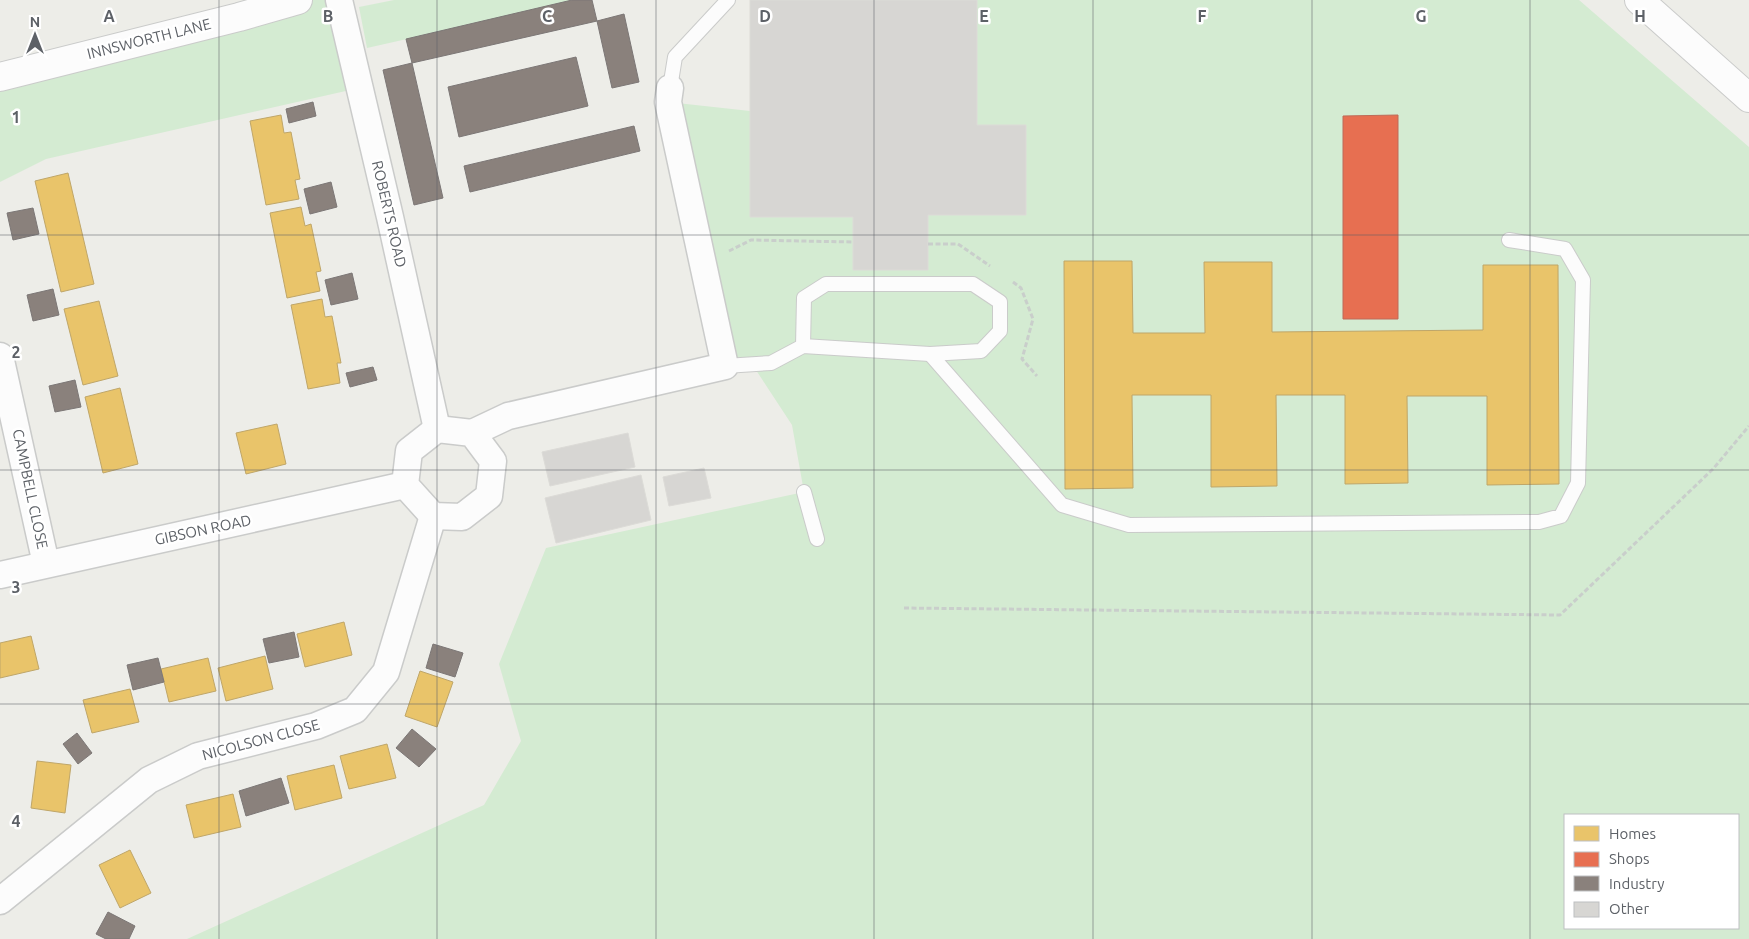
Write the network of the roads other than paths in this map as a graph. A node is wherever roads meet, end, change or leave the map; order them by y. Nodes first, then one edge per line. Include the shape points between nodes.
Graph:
1 (298, 0) edge
2 (339, 0) edge
3 (728, 0) edge
4 (1639, 0) edge
5 (0, 77) edge
6 (670, 88) joint
7 (1749, 98) edge
8 (1509, 240) dead end
9 (803, 346) junction
10 (930, 354) junction
11 (0, 356) edge
12 (725, 366) junction
13 (437, 429) junction
14 (472, 433) junction
15 (405, 485) junction
16 (804, 492) dead end
17 (433, 516) junction
18 (817, 539) dead end
19 (46, 564) junction
20 (0, 575) edge
21 (0, 901) edge

1 - 5 street, INNSWORTH LANE
2 - 13 street, ROBERTS ROAD
3 - 6 lane via 675,58
4 - 7 street
6 - 12 street via 668,102
8 - 10 lane via 1565,249 1583,280 1578,483 1561,516 1539,522 1129,525 1062,505
9 - 10 lane
9 - 10 lane via 804,298 826,284 973,284 1000,302 1000,331 981,351
9 - 12 lane via 771,363
11 - 19 street, CAMPBELL CLOSE
12 - 14 street via 508,416
13 - 14 street
13 - 15 street via 409,451
14 - 17 street via 493,461 489,496 462,517
15 - 17 street
15 - 19 street, GIBSON ROAD
16 - 18 lane
17 - 21 street, NICOLSON CLOSE via 386,672 355,710 316,726 198,756 149,780
19 - 20 street, GIBSON ROAD

